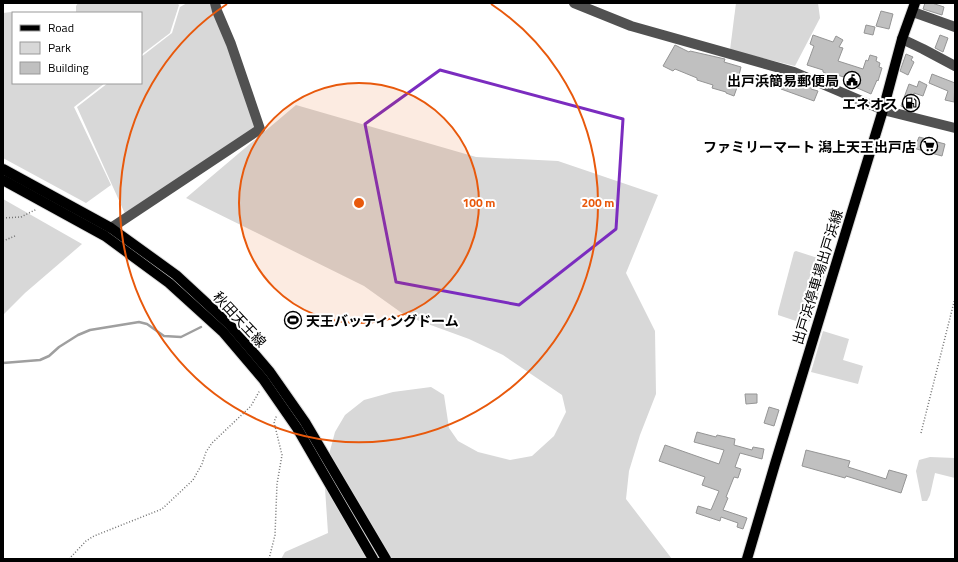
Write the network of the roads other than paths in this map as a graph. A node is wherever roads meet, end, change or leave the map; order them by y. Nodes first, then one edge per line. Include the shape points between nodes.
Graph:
1 (215, 3) edge
2 (574, 3) edge
3 (914, 8) edge
4 (955, 27) edge
5 (902, 39) junction
6 (955, 66) edge
7 (883, 110) junction
8 (955, 128) edge
9 (3, 169) edge
10 (3, 180) edge
11 (111, 228) junction
12 (373, 559) edge
13 (386, 559) edge
14 (747, 559) edge

1 - 11 street via 260,128
2 - 7 street via 630,26 794,72
3 - 4 street
3 - 5 main road, 出戸浜停車場出戸浜線
5 - 6 street
5 - 7 main road, 出戸浜停車場出戸浜線
7 - 8 street
7 - 14 main road, 出戸浜停車場出戸浜線
9 - 11 main road, 秋田天王線
10 - 12 main road, 秋田天王線 via 105,236 169,283 223,332 264,381 297,428
11 - 13 main road, 秋田天王線 via 176,275 229,324 270,372 305,422

